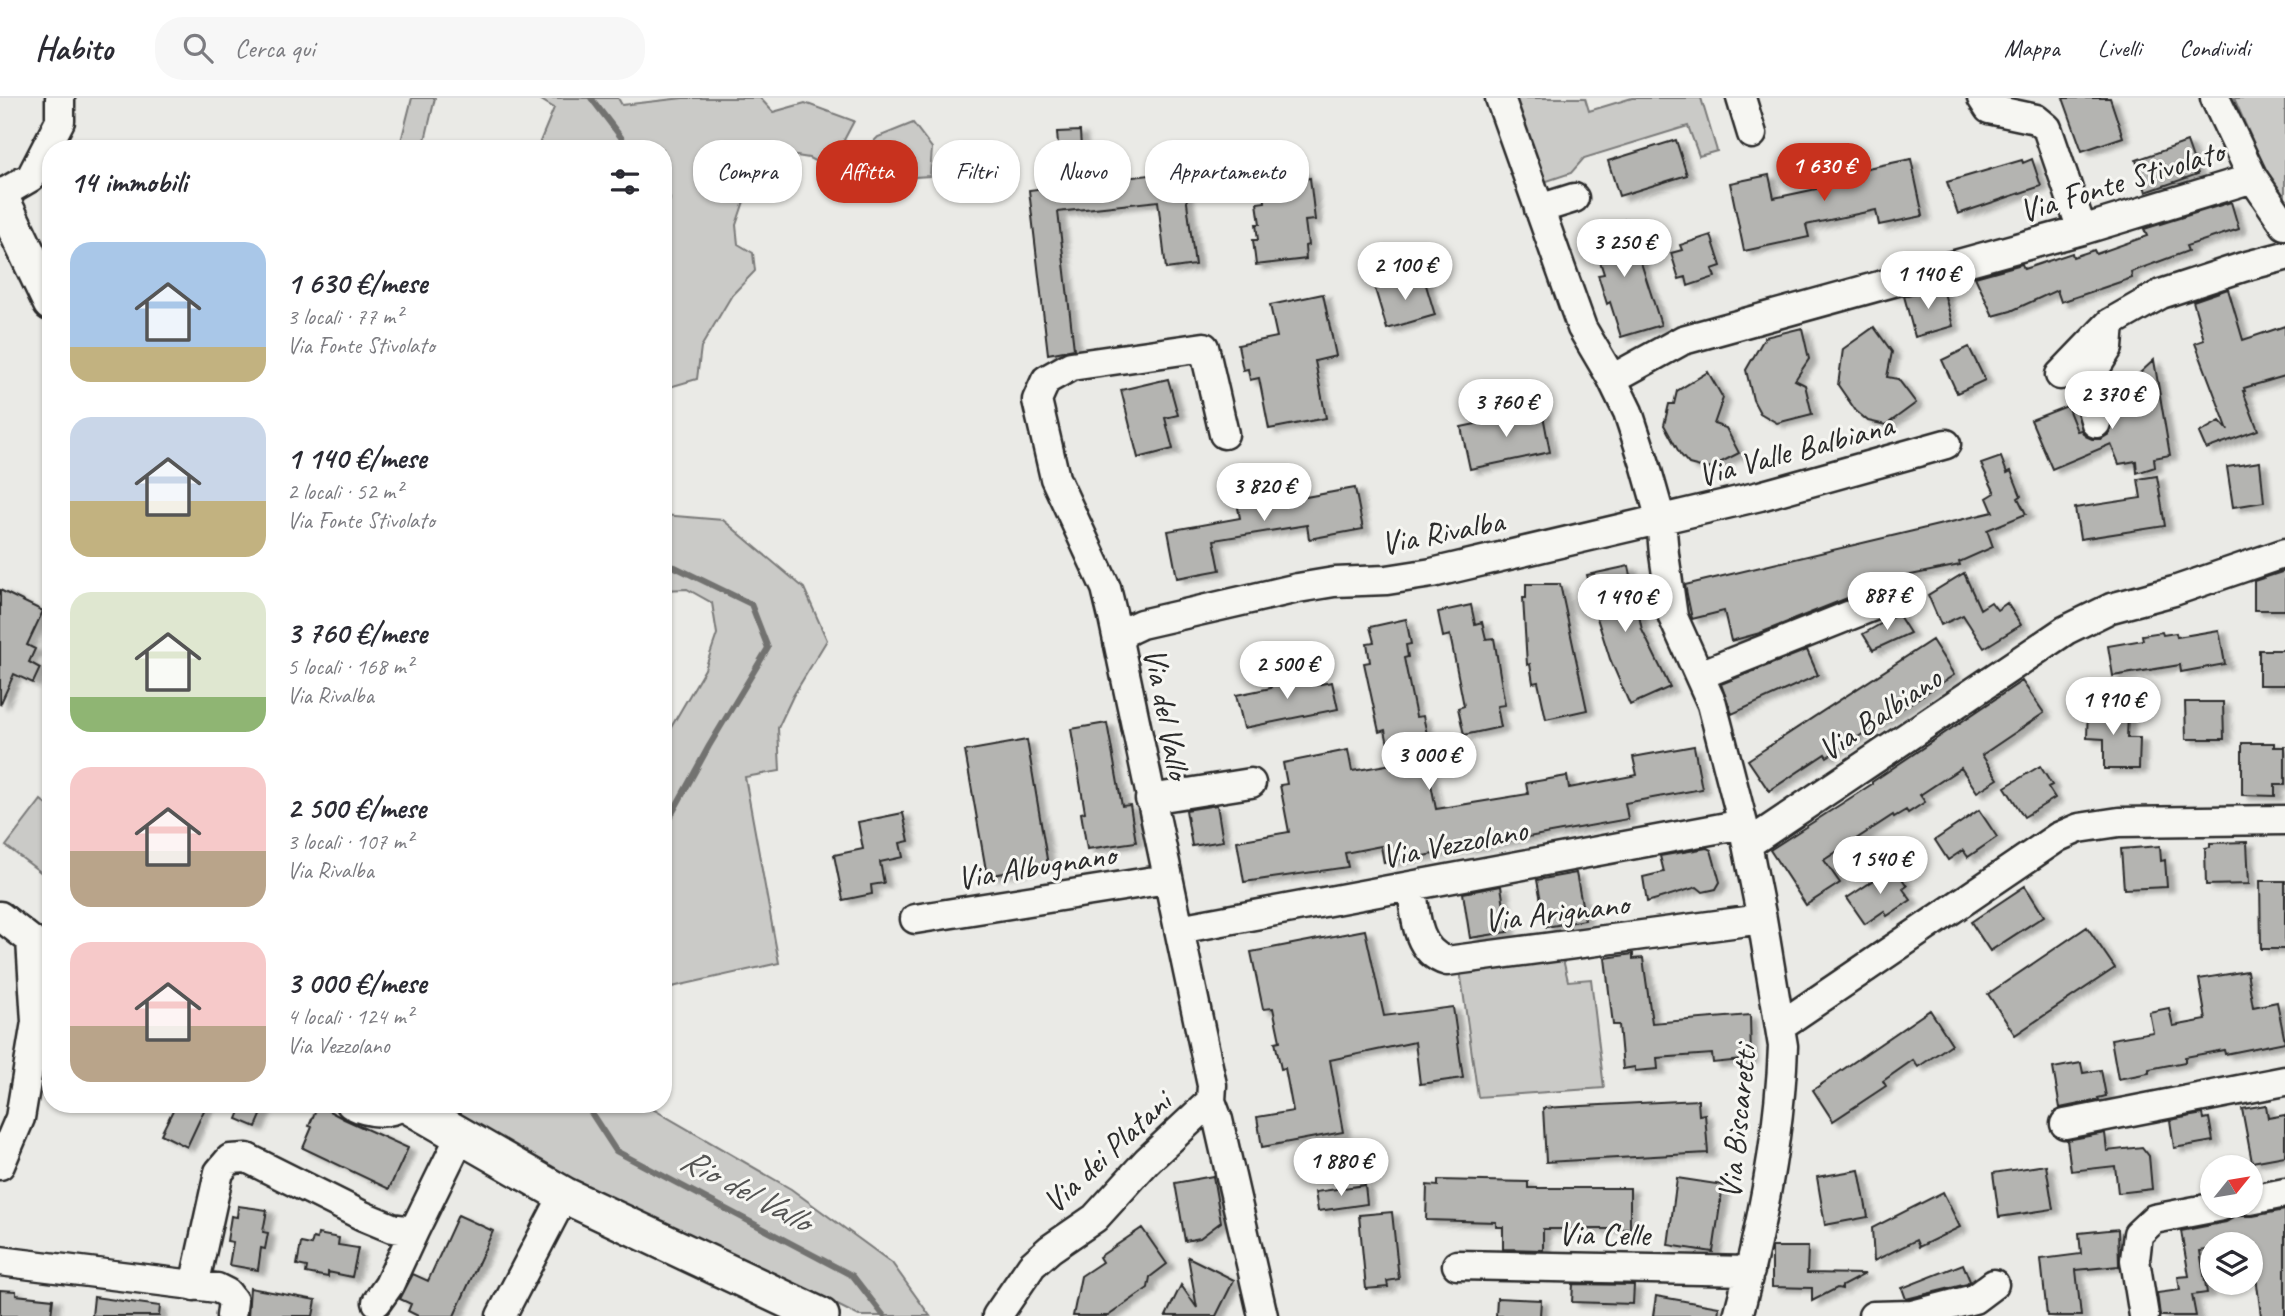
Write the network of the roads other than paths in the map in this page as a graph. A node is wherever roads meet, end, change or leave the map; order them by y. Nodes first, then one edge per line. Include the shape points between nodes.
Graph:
1 (61, 98) edge
2 (1500, 98) edge
3 (1741, 98) edge
4 (1982, 98) edge
5 (2215, 98) edge
6 (1752, 134) dead end
7 (50, 140) edge
8 (42, 156) edge
9 (2253, 178) junction
10 (0, 196) edge
11 (1574, 198) dead end
12 (1539, 209) junction
13 (2285, 225) edge
14 (2082, 230) junction
15 (2285, 256) edge
16 (42, 284) edge
17 (2110, 323) junction
18 (2060, 375) dead end
19 (1612, 379) junction
20 (2096, 422) dead end
21 (1224, 434) dead end
22 (1946, 444) dead end
23 (1661, 520) junction
24 (2285, 553) edge
25 (1906, 593) dead end
26 (1118, 642) junction
27 (1700, 676) junction
28 (1251, 783) dead end
29 (1150, 799) junction
30 (2285, 820) edge
31 (1746, 834) junction
32 (1167, 880) junction
33 (1412, 887) junction
34 (0, 916) edge
35 (915, 919) dead end
36 (1762, 919) junction
37 (1179, 929) junction
38 (41, 948) edge
39 (1780, 1026) junction
40 (2285, 1081) edge
41 (1211, 1101) junction
42 (421, 1113) edge
43 (2065, 1124) dead end
44 (460, 1137) junction
45 (0, 1165) edge
46 (2285, 1193) edge
47 (564, 1195) junction
48 (2263, 1197) edge
49 (2200, 1210) edge
50 (414, 1231) junction
51 (0, 1261) edge
52 (1457, 1265) dead end
53 (1750, 1271) junction
54 (1020, 1284) junction
55 (1994, 1284) dead end
56 (194, 1286) junction
57 (377, 1302) dead end
58 (801, 1312) edge
59 (1745, 1315) edge
60 (231, 1316) edge
61 (500, 1316) edge
62 (997, 1316) edge
63 (1011, 1316) edge
64 (1263, 1316) edge
65 (1873, 1316) edge
66 (2144, 1316) edge

1 - 7 street via 60,121
2 - 12 street, Via Biscaretti
3 - 6 street
4 - 14 street via 1989,108 2036,118 2048,128
5 - 9 street
8 - 10 street via 31,177
9 - 13 street
9 - 14 street, Via Fonte Stivolato
10 - 16 main road
11 - 12 street
12 - 19 street, Via Biscaretti via 1582,328
14 - 19 street, Via Fonte Stivolato via 1683,341
15 - 17 street via 2161,294
17 - 18 street
17 - 20 street via 2108,348 2088,380
19 - 23 street, Via Biscaretti via 1628,412
21 - 26 street, Via del Vallo via 1205,347 1071,366 1046,380 1037,400 1055,478 1105,588
22 - 23 street, Via Valle Balbiana
23 - 26 street, Via Rivalba via 1432,573 1334,582 1244,600 1141,624 1126,631
23 - 27 street, Via Biscaretti via 1673,617
24 - 31 street, Via Balbiano via 2111,608 2066,630
25 - 27 street
26 - 29 street, Via del Vallo
27 - 31 street, Via Biscaretti via 1712,704
28 - 29 street
29 - 32 street, Via del Vallo
30 - 39 street via 2119,822 2079,828 2050,842
31 - 33 street, Via Vezzolano
31 - 36 street, Via Biscaretti
32 - 35 street, Via Albugnano
32 - 37 street, Via del Vallo
33 - 36 street, Via Arignano via 1423,943 1431,954 1447,961
33 - 37 street, Via Vezzolano
34 - 38 street
36 - 39 street, Via Biscaretti
37 - 41 street, Via del Vallo via 1212,1085
38 - 45 street via 36,1022 20,1118
39 - 53 street, Via Biscaretti via 1782,1073
40 - 43 street
41 - 54 street, Via dei Platani via 1095,1218 1032,1265
41 - 64 street, Via del Vallo
42 - 44 main road
44 - 47 main road
44 - 50 street
46 - 48 street
47 - 58 main road
47 - 61 street
49 - 66 street via 2154,1219 2138,1234 2135,1260
50 - 56 street via 363,1216 247,1158 230,1159 219,1172
50 - 57 street
51 - 56 street
52 - 53 street, Via Celle
53 - 59 street, Via Biscaretti
54 - 62 street, Via dei Platani
54 - 63 street, Via dei Platani
55 - 65 street via 1974,1299 1912,1315
56 - 60 street via 227,1293 233,1301

